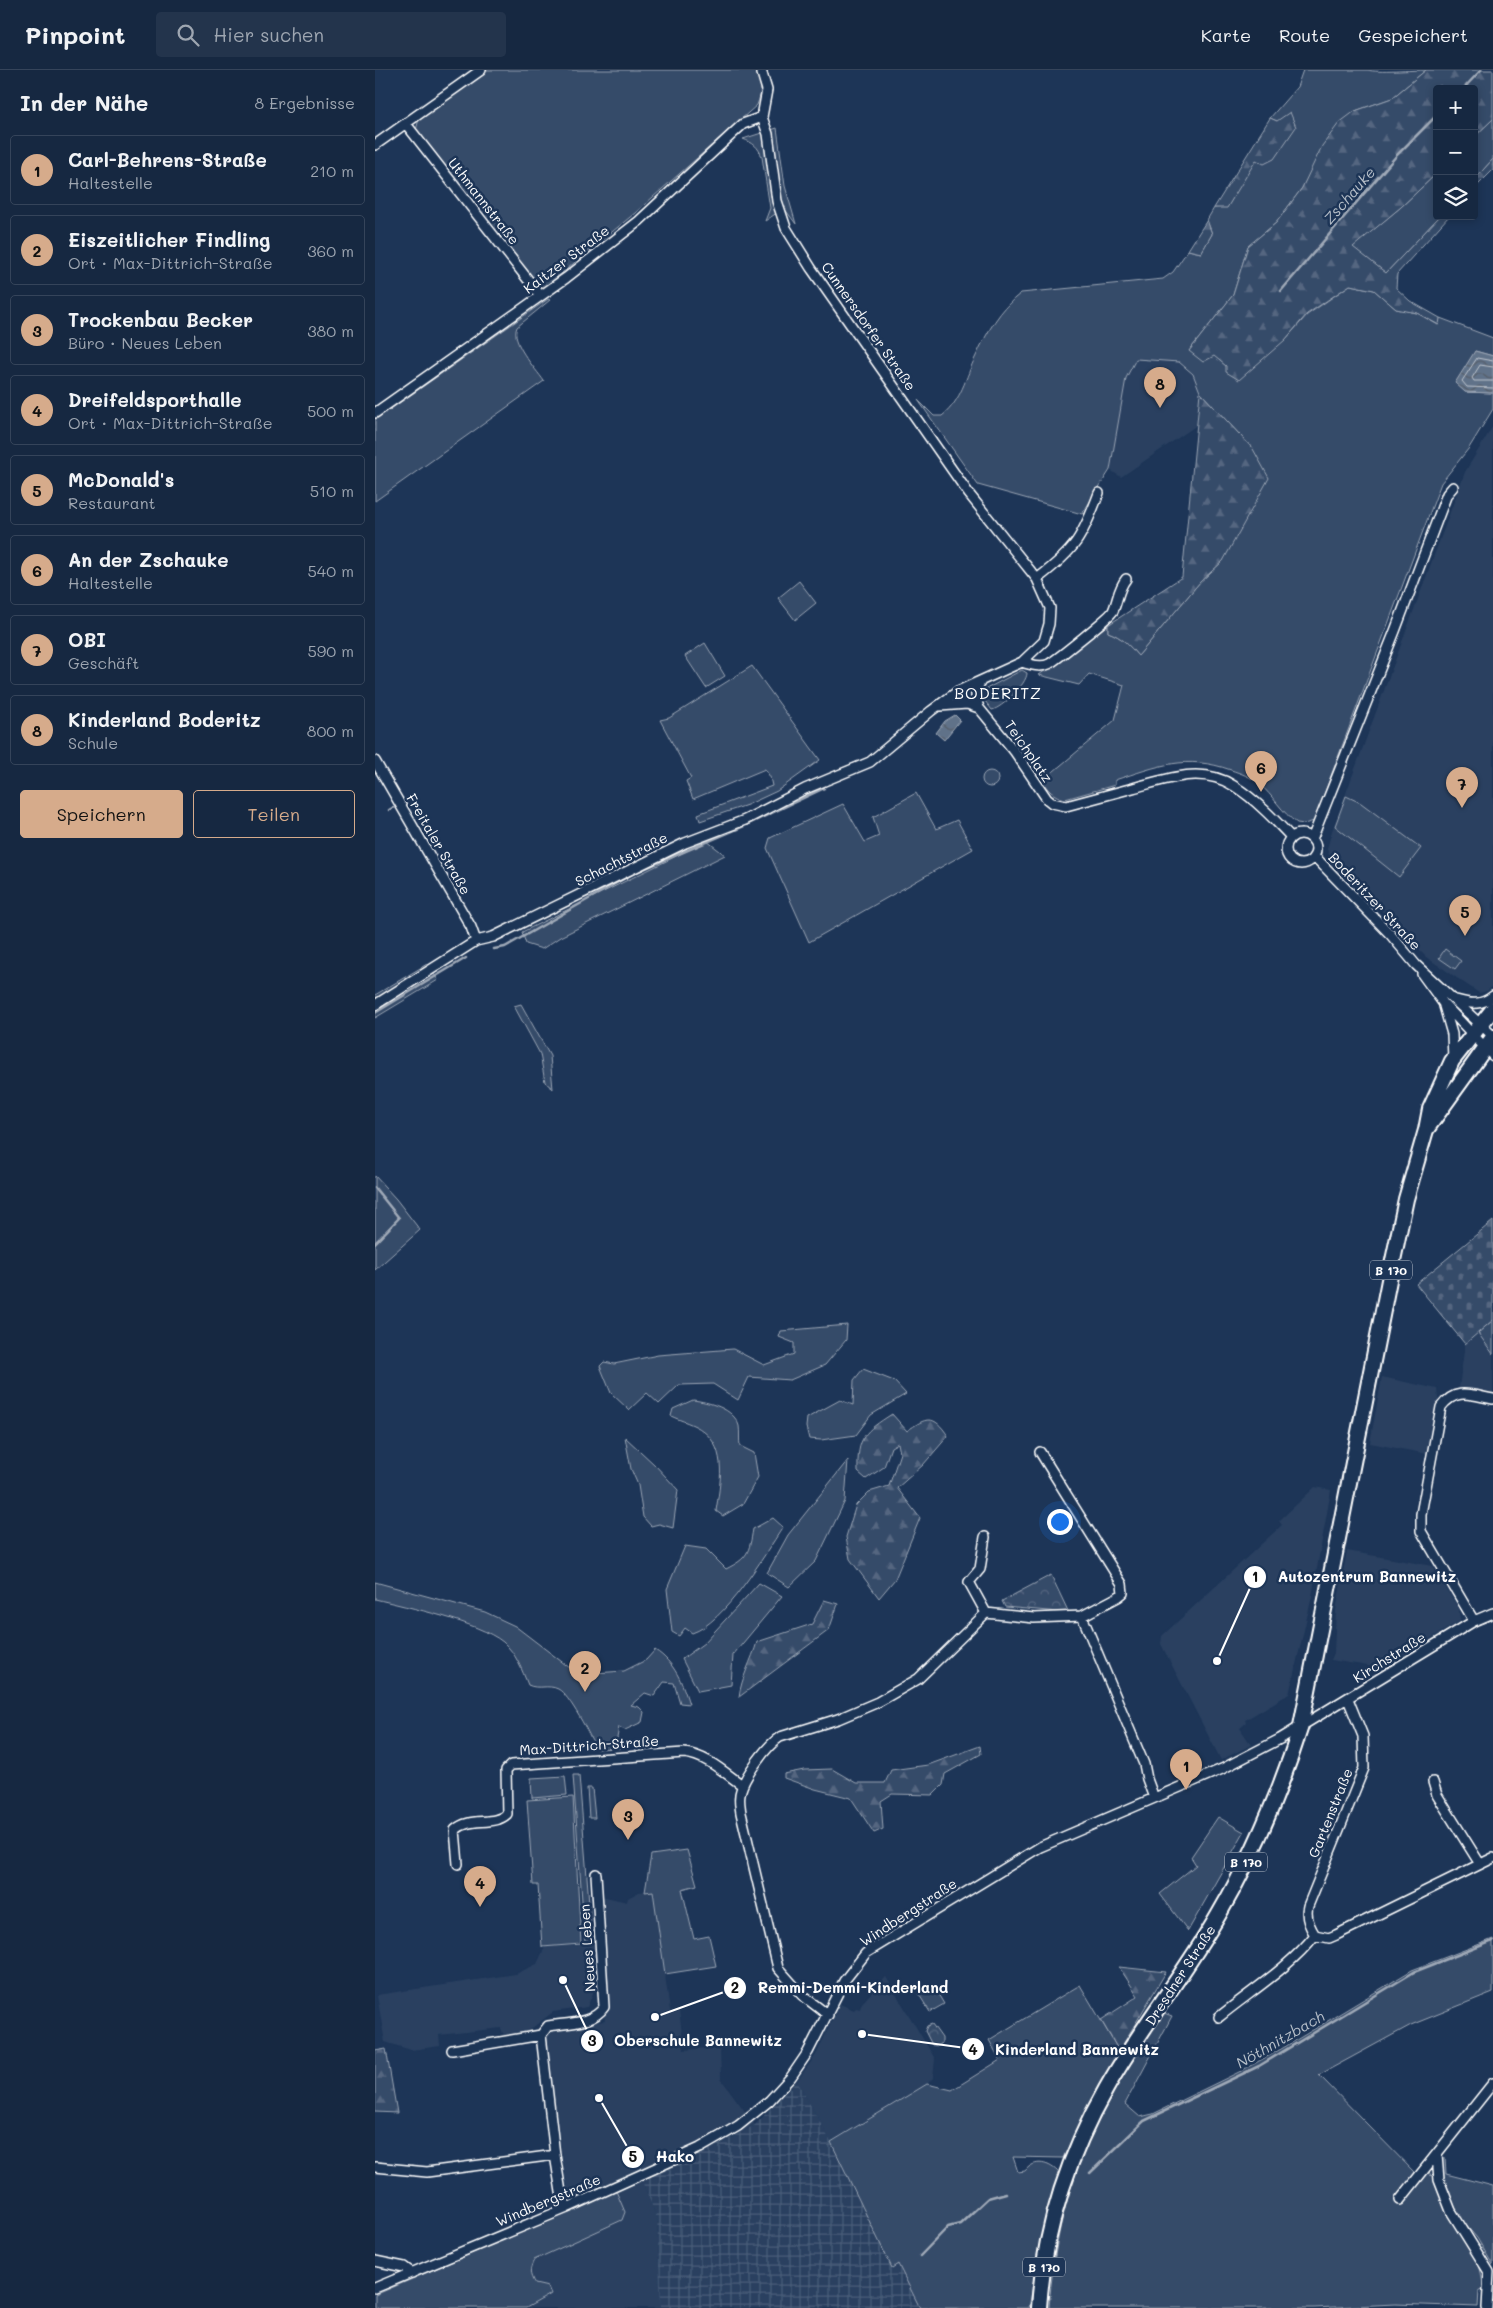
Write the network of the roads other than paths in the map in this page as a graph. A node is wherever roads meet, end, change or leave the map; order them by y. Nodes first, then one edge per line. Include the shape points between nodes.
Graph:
1 (481, 70) edge
2 (761, 70) edge
3 (762, 117) junction
4 (406, 124) junction
5 (375, 145) edge
6 (540, 295) junction
7 (375, 412) edge
8 (1453, 487) dead end
9 (1099, 493) dead end
10 (1037, 579) junction
11 (1126, 579) dead end
12 (1023, 662) junction
13 (981, 681) junction
14 (939, 706) junction
15 (979, 708) junction
16 (375, 761) edge
17 (1291, 837) junction
18 (1312, 839) junction
19 (1314, 856) junction
20 (476, 941) junction
21 (1417, 965) junction
22 (1493, 996) edge
23 (1454, 999) junction
24 (1443, 1003) junction
25 (375, 1005) edge
26 (1493, 1009) edge
27 (1476, 1030) junction
28 (1491, 1044) edge
29 (1452, 1061) junction
30 (1426, 1130) junction
31 (1493, 1399) edge
32 (1040, 1452) dead end
33 (985, 1537) dead end
34 (986, 1613) junction
35 (1493, 1613) edge
36 (1082, 1616) junction
37 (1474, 1620) junction
38 (1348, 1699) junction
39 (1301, 1726) junction
40 (1433, 1782) dead end
41 (743, 1786) junction
42 (1154, 1798) junction
43 (1493, 1858) edge
44 (458, 1864) dead end
45 (1480, 1864) junction
46 (596, 1874) dead end
47 (1315, 1935) junction
48 (828, 2014) junction
49 (1219, 2017) dead end
50 (541, 2035) junction
51 (451, 2050) dead end
52 (1493, 2083) edge
53 (1437, 2155) junction
54 (555, 2156) junction
55 (375, 2167) edge
56 (1400, 2200) dead end
57 (567, 2208) junction
58 (375, 2262) edge
59 (412, 2273) junction
60 (375, 2288) edge
61 (1039, 2308) edge
62 (1487, 2308) edge

1 - 4 street
2 - 3 street, Cunnersdorfer Straße via 767,90
3 - 6 street, Kaitzer Straße via 743,124 639,221
3 - 10 street, Cunnersdorfer Straße via 768,134 777,201 798,250 969,494
4 - 5 street
4 - 6 street, Uthmannstraße
6 - 7 street, Kaitzer Straße
8 - 18 street via 1447,494
9 - 10 street via 1086,528 1075,546
10 - 12 street via 1050,608 1049,624 1044,641
11 - 12 street via 1117,594 1112,613 1048,665 1034,666
12 - 13 street
13 - 14 street via 958,691
13 - 15 street via 976,690
14 - 15 street via 967,704
14 - 20 street, Schachtstraße via 870,762 805,789 745,820 685,843 493,937
15 - 17 street, Teichplatz via 1047,798 1059,805 1066,806 1165,779 1211,776 1233,785
16 - 20 street, Freitaler Straße
17 - 18 street via 1302,834
17 - 19 street via 1286,852 1293,861 1305,863
18 - 19 street
19 - 21 street, Boderitzer Straße
20 - 25 street, Schachtstraße
21 - 23 street, Boderitzer Straße
21 - 24 street, Boderitzer Straße
22 - 23 street via 1478,1004
23 - 27 street, Boderitzer Straße
24 - 27 street, Boderitzer Straße
24 - 29 street, Boderitzer Straße via 1452,1034
26 - 27 main road, B 170
27 - 28 street, Boderitzer Straße
27 - 28 street, Boderitzer Straße
27 - 29 main road, B 170
28 - 30 main road, B 170
29 - 30 main road, B 170 via 1430,1109
30 - 39 main road, B 170 via 1414,1167 1393,1261
31 - 37 street via 1457,1393 1446,1399 1441,1407 1421,1514 1421,1531
32 - 36 street via 1122,1584 1123,1593
33 - 34 street via 980,1569 969,1582
34 - 36 street via 1034,1618
34 - 41 street via 917,1679 878,1702 771,1742
35 - 37 street, Kirchstraße
36 - 42 street via 1144,1764
37 - 38 street, Kirchstraße
38 - 39 street, Kirchstraße
38 - 47 street, Gartenstraße via 1363,1736 1364,1768 1307,1906 1307,1920
39 - 42 street, Windbergstraße via 1222,1770
39 - 61 main road, Dresdner Straße / B 170 via 1272,1810 1219,1914 1106,2088 1070,2164 1050,2226
40 - 45 street via 1437,1795
41 - 44 street, Max-Dittrich-Straße via 703,1759 684,1753 511,1765 506,1770 507,1814 501,1819 462,1823 455,1830
41 - 48 street via 739,1800 778,1968 802,1995
42 - 48 street, Windbergstraße via 1040,1847 872,1949 844,1981
43 - 45 street
45 - 47 street via 1336,1935 1329,1938
46 - 50 street, Neues Leben via 604,2007 599,2016 548,2026
47 - 49 street via 1283,1966
48 - 57 street, Windbergstraße via 791,2077 753,2116 700,2148
50 - 51 street, Neues Leben
50 - 54 street
52 - 53 street
53 - 56 street
53 - 62 street via 1439,2180 1451,2211 1489,2272
54 - 55 street via 435,2171
54 - 57 street
57 - 59 street, Windbergstraße
58 - 59 street via 405,2267
59 - 60 street, Windbergstraße

